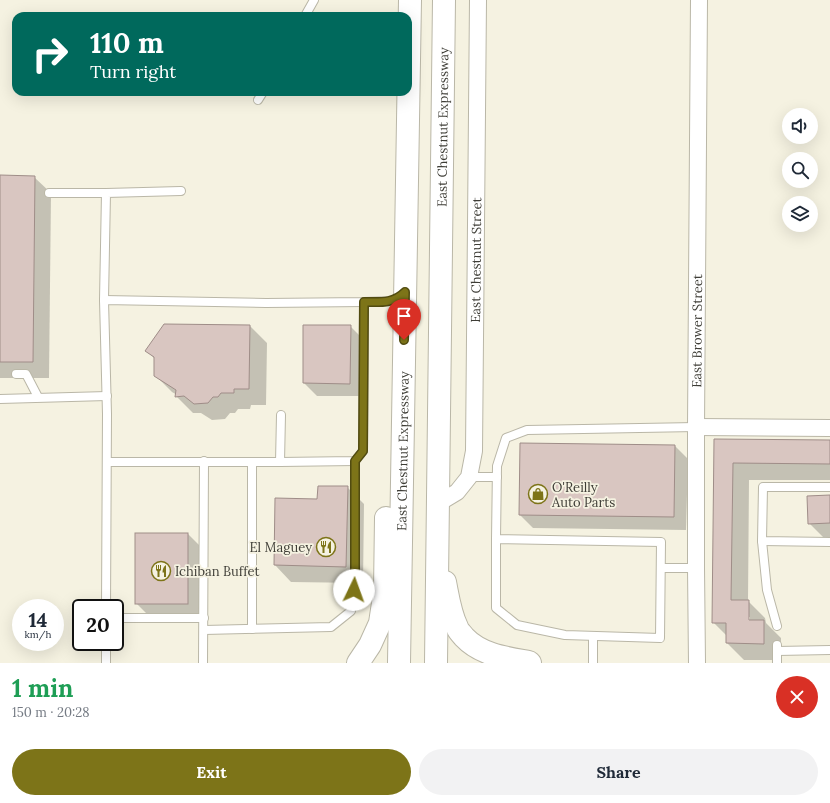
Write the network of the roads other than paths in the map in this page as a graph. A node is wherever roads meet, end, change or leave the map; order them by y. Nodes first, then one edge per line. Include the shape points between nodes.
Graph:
1 (314, 0) edge
2 (410, 0) edge
3 (444, 0) edge
4 (478, 0) edge
5 (699, 0) edge
6 (307, 12) edge
7 (410, 12) edge
8 (260, 96) edge
9 (408, 96) edge
10 (258, 100) dead end
11 (181, 190) dead end
12 (106, 192) junction
13 (49, 193) dead end
14 (405, 292) junction
15 (104, 300) junction
16 (364, 302) junction
17 (16, 374) dead end
18 (107, 396) junction
19 (38, 397) junction
20 (0, 398) edge
21 (281, 415) dead end
22 (696, 427) junction
23 (830, 428) edge
24 (204, 461) junction
25 (355, 461) junction
26 (107, 462) junction
27 (252, 462) junction
28 (280, 462) junction
29 (469, 477) junction
30 (497, 477) junction
31 (830, 487) edge
32 (437, 504) junction
33 (496, 539) junction
34 (762, 541) junction
35 (830, 542) edge
36 (437, 544) junction
37 (661, 568) junction
38 (696, 568) junction
39 (106, 599) edge
40 (124, 618) edge
41 (204, 618) junction
42 (777, 626) dead end
43 (252, 629) junction
44 (204, 630) junction
45 (593, 636) junction
46 (830, 650) edge
47 (106, 651) edge
48 (106, 663) edge
49 (203, 663) edge
50 (358, 663) edge
51 (399, 663) edge
52 (436, 663) edge
53 (530, 663) edge
54 (593, 663) edge
55 (697, 663) edge
56 (777, 663) edge

1 - 6 lane
2 - 7 main road, East Chestnut Expressway
3 - 32 main road, East Chestnut Expressway
4 - 29 street, East Chestnut Street via 474,451
5 - 22 street, East Brower Street
8 - 10 lane
9 - 14 main road, East Chestnut Expressway
11 - 12 lane
12 - 13 lane
12 - 15 lane
14 - 16 lane via 391,301
14 - 50 main road via 391,345 390,359 385,590 380,623
14 - 51 main road, East Chestnut Expressway
15 - 16 lane
15 - 18 lane
16 - 25 lane via 363,451
17 - 19 lane via 26,374
18 - 19 lane
18 - 26 lane
19 - 20 lane
21 - 28 lane
22 - 23 street
22 - 30 lane via 527,430 506,438
22 - 38 street, East Brower Street
24 - 26 lane
24 - 27 lane
24 - 41 lane
25 - 28 lane
25 - 43 lane via 355,579 351,611 331,627
26 - 39 lane
27 - 28 lane
27 - 43 lane
29 - 30 lane
29 - 32 street, East Chestnut Street via 457,492
30 - 33 lane
31 - 34 lane via 763,487
32 - 36 main road, East Chestnut Expressway
33 - 37 lane via 661,542
33 - 45 lane via 496,608 517,625 565,635
34 - 35 lane
34 - 42 lane via 767,590
36 - 52 main road, East Chestnut Expressway
36 - 53 main road via 450,609 457,629 470,643 484,651
37 - 38 lane
37 - 45 lane via 660,638
38 - 55 street, East Brower Street
40 - 41 lane
41 - 44 lane
43 - 44 lane
44 - 49 lane
45 - 54 lane
46 - 56 lane via 777,648
47 - 48 lane

